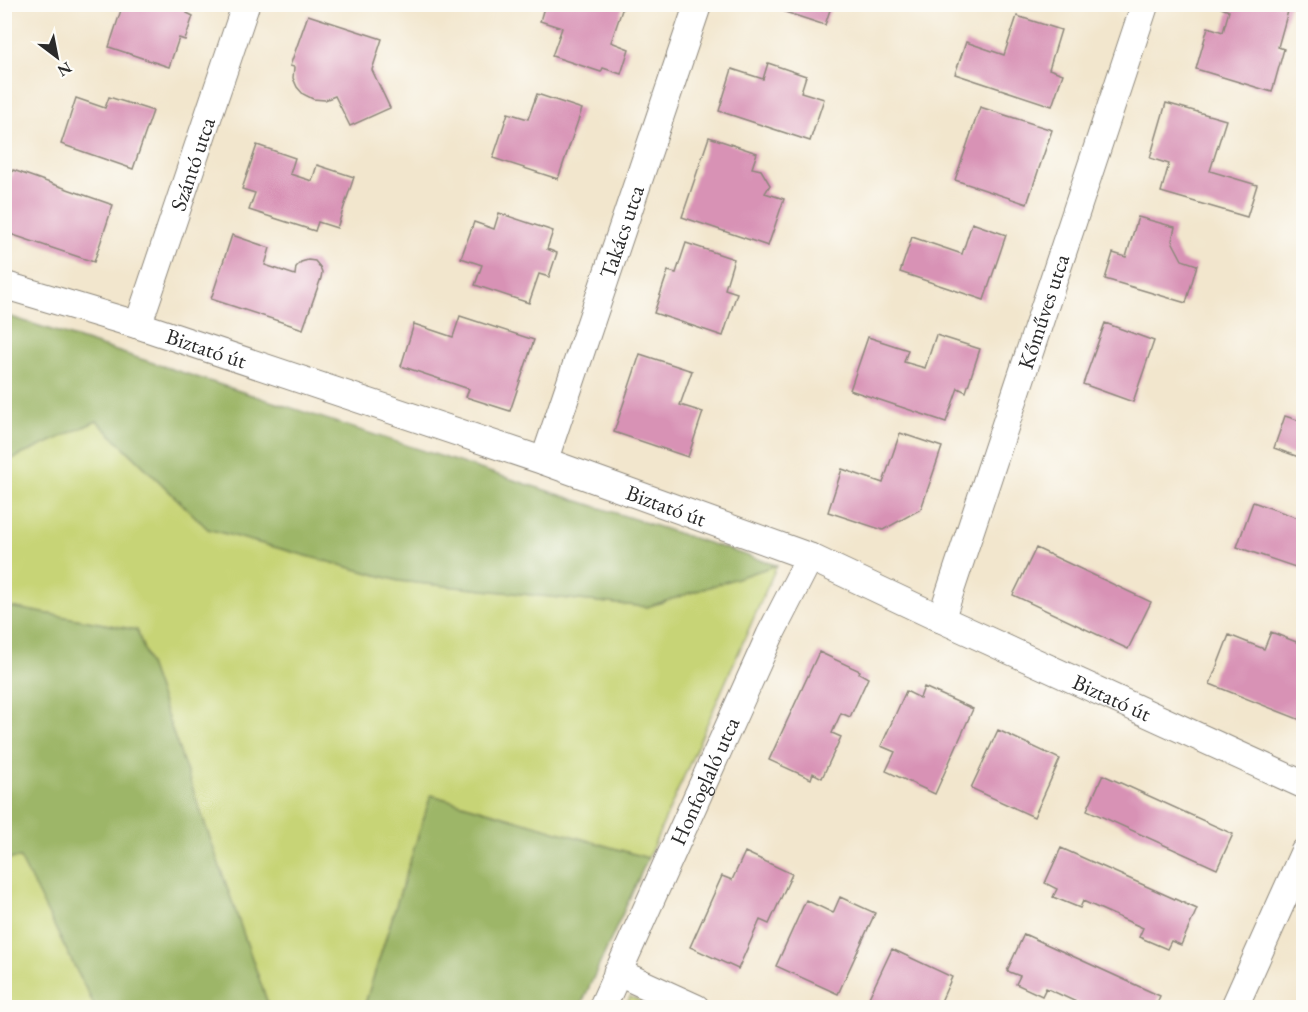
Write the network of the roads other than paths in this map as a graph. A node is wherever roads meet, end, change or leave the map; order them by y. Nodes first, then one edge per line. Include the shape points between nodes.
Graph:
1 (246, 4) edge
2 (698, 4) edge
3 (1144, 4) edge
4 (4, 285) edge
5 (138, 325) junction
6 (544, 461) junction
7 (810, 557) junction
8 (940, 619) junction
9 (1304, 785) edge
10 (1304, 852) edge
11 (617, 972) junction
12 (602, 1008) edge
13 (696, 1008) edge
14 (1234, 1008) edge

1 - 5 street, Szántó utca
2 - 6 street, Takács utca
3 - 8 street, Kőműves utca
4 - 5 street, Biztató út
5 - 6 street, Biztató út
6 - 7 street, Biztató út
7 - 8 street, Biztató út
7 - 11 street, Honfoglaló utca via 770,635
8 - 9 street, Biztató út
10 - 14 street
11 - 12 street, Honfoglaló utca
11 - 13 street

